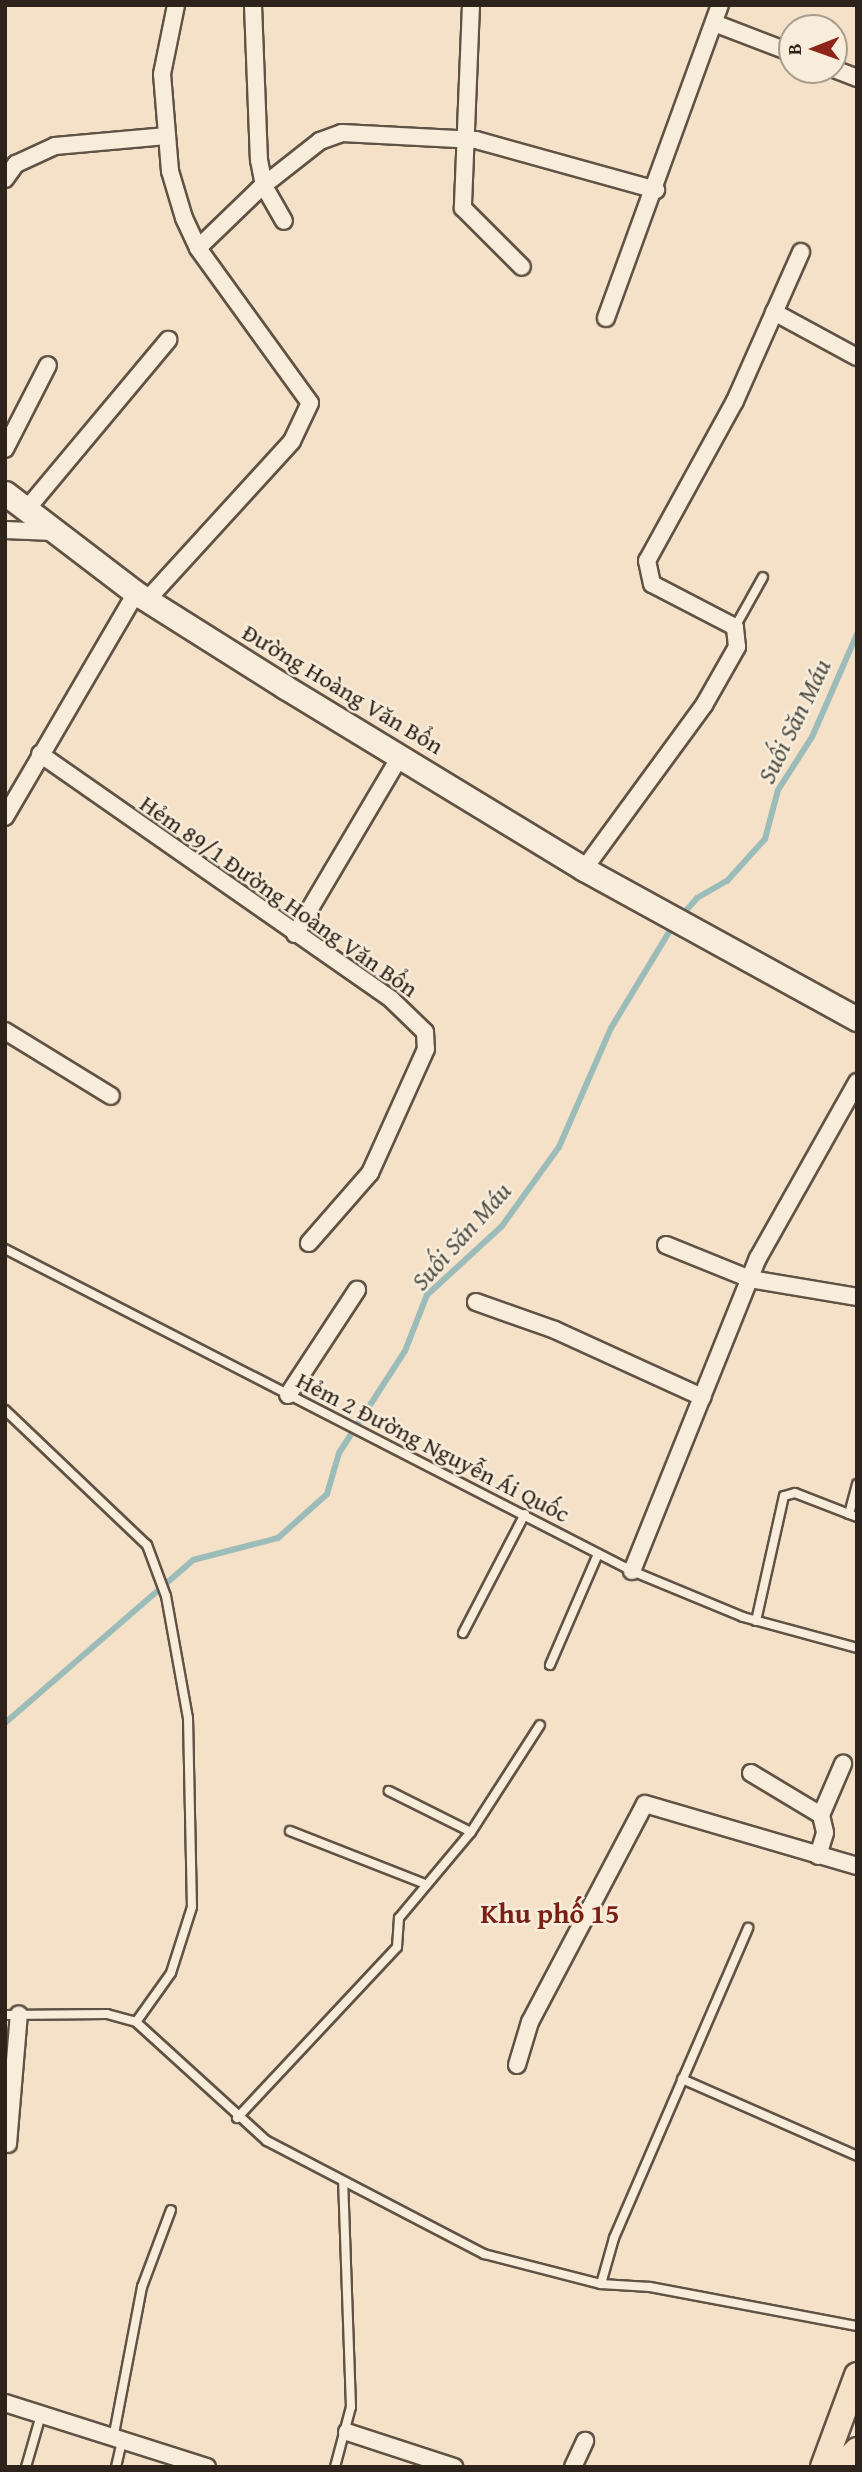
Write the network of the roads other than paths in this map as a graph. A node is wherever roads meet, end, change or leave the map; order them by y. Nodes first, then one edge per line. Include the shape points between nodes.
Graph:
1 (176, 5) edge
2 (253, 5) edge
3 (471, 5) edge
4 (720, 5) edge
5 (714, 23) junction
6 (778, 48) edge
7 (167, 136) junction
8 (470, 140) junction
9 (5, 179) edge
10 (264, 186) junction
11 (656, 190) junction
12 (284, 221) dead end
13 (198, 248) junction
14 (801, 252) dead end
15 (522, 267) dead end
16 (775, 312) junction
17 (606, 318) dead end
18 (168, 340) dead end
19 (857, 357) edge
20 (48, 365) dead end
21 (5, 449) edge
22 (5, 493) edge
23 (26, 510) junction
24 (5, 530) edge
25 (53, 532) junction
26 (763, 577) dead end
27 (141, 597) junction
28 (735, 627) junction
29 (40, 754) junction
30 (401, 755) junction
31 (5, 817) edge
32 (584, 869) junction
33 (295, 934) junction
34 (857, 1020) edge
35 (5, 1031) edge
36 (857, 1082) edge
37 (111, 1096) dead end
38 (309, 1243) dead end
39 (666, 1245) dead end
40 (5, 1249) edge
41 (750, 1279) junction
42 (357, 1290) dead end
43 (857, 1297) edge
44 (476, 1302) dead end
45 (288, 1395) junction
46 (702, 1397) junction
47 (5, 1410) edge
48 (857, 1484) edge
49 (525, 1514) junction
50 (853, 1515) edge
51 (598, 1554) junction
52 (632, 1570) junction
53 (756, 1621) junction
54 (463, 1633) dead end
55 (857, 1647) edge
56 (550, 1665) dead end
57 (540, 1725) dead end
58 (843, 1763) dead end
59 (751, 1773) dead end
60 (389, 1791) dead end
61 (821, 1815) junction
62 (290, 1830) dead end
63 (471, 1832) junction
64 (818, 1856) junction
65 (857, 1866) edge
66 (425, 1884) junction
67 (748, 1928) dead end
68 (12, 2014) edge
69 (136, 2022) junction
70 (517, 2065) dead end
71 (682, 2079) junction
72 (237, 2119) junction
73 (8, 2144) dead end
74 (857, 2156) edge
75 (343, 2181) junction
76 (171, 2210) dead end
77 (601, 2284) junction
78 (857, 2326) edge
79 (857, 2375) edge
80 (5, 2403) edge
81 (41, 2415) junction
82 (347, 2432) junction
83 (117, 2440) junction
84 (585, 2441) dead end
85 (857, 2450) edge
86 (199, 2465) edge
87 (26, 2467) edge
88 (116, 2467) edge
89 (335, 2467) edge
90 (454, 2467) edge
91 (573, 2467) edge
92 (823, 2467) edge
93 (840, 2467) edge

1 - 7 street via 162,74
2 - 10 street
3 - 8 street
4 - 5 street
5 - 6 street
5 - 11 street
7 - 9 street via 55,145 16,164
7 - 13 street via 170,171
8 - 10 street via 342,133 320,141
8 - 11 street
8 - 15 street via 463,208
10 - 12 street
10 - 13 street
11 - 17 street
13 - 27 street via 310,403 292,441
14 - 16 street
16 - 19 street
16 - 28 street via 735,401 647,561 652,584
18 - 23 street
20 - 21 street
22 - 23 main road, Đường Hoàng Văn Bổn
23 - 25 main road, Đường Hoàng Văn Bổn
24 - 25 street
25 - 27 main road, Đường Hoàng Văn Bổn
26 - 28 lane
27 - 29 street
27 - 30 main road, Đường Hoàng Văn Bổn
28 - 32 street via 737,647 704,705
29 - 31 street
29 - 33 street, Hẻm 89/1 Đường Hoàng Văn Bổn
30 - 32 main road, Đường Hoàng Văn Bổn
30 - 33 street
32 - 34 main road, Đường Hoàng Văn Bổn
33 - 38 street, Hẻm 89/1 Đường Hoàng Văn Bổn via 392,1000 425,1032 426,1049 370,1173
35 - 37 street
36 - 41 street
39 - 41 street
40 - 45 lane, Hẻm 2 Đường Nguyễn Ái Quốc
41 - 43 street
41 - 46 street
42 - 45 street
44 - 46 street via 555,1330
45 - 49 lane, Hẻm 2 Đường Nguyễn Ái Quốc
46 - 52 street
47 - 69 lane via 147,1545 166,1596 188,1718 192,1907 171,1973
48 - 50 lane
49 - 51 lane, Hẻm 2 Đường Nguyễn Ái Quốc
49 - 54 lane
50 - 53 lane via 795,1493 784,1496
51 - 52 lane, Hẻm 2 Đường Nguyễn Ái Quốc
51 - 56 lane
52 - 53 lane, Hẻm 2 Đường Nguyễn Ái Quốc
53 - 55 lane, Hẻm 2 Đường Nguyễn Ái Quốc
57 - 63 lane
58 - 61 street
59 - 61 street
60 - 63 lane
61 - 64 street via 825,1833
62 - 66 lane
63 - 66 lane
64 - 65 street
64 - 70 street via 748,1839 656,1803 637,1810 530,2022
66 - 72 lane via 399,1918 397,1947
67 - 71 lane via 707,2034
68 - 69 lane via 107,2014
68 - 73 street
69 - 72 lane via 179,2056
71 - 74 lane
71 - 77 lane via 614,2238
72 - 75 lane
75 - 77 lane via 484,2253
75 - 82 lane
76 - 83 lane via 142,2287
77 - 78 lane via 650,2287
79 - 92 main road
80 - 81 street
81 - 83 street
81 - 87 lane
82 - 89 lane
82 - 90 street
83 - 86 street
83 - 88 lane
84 - 91 street
85 - 93 main road

